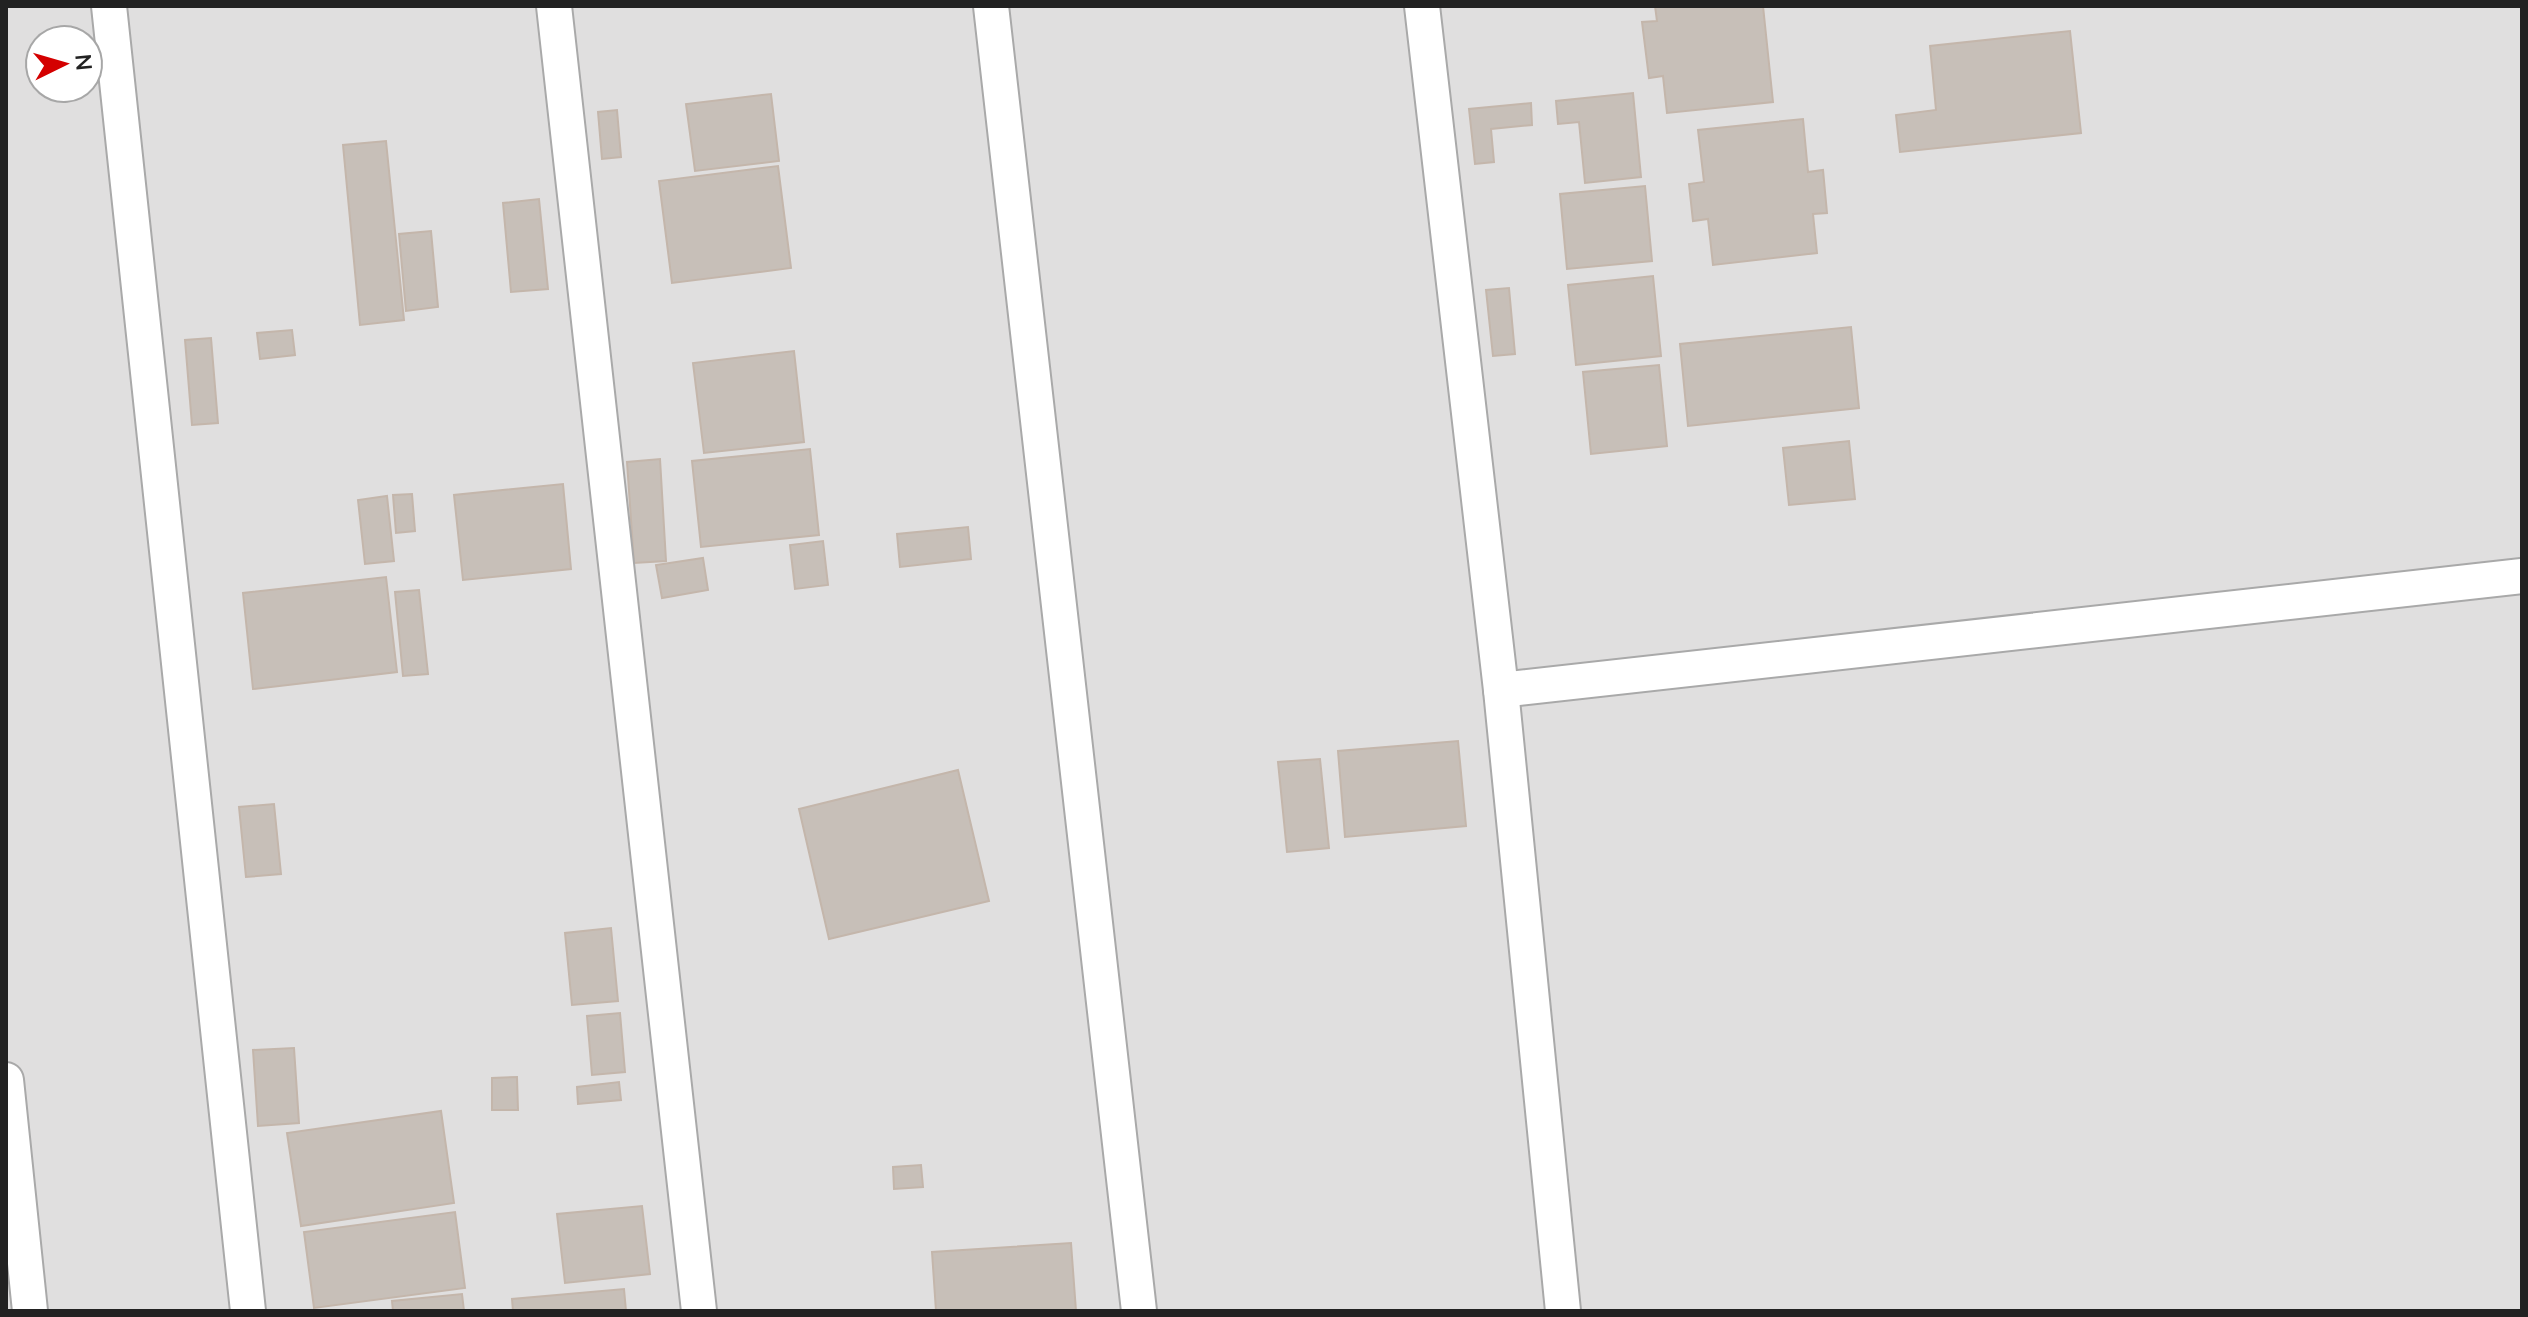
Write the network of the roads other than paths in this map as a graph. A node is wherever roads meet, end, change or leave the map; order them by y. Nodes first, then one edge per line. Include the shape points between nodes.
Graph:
1 (109, 6) edge
2 (554, 6) edge
3 (991, 6) edge
4 (1422, 6) edge
5 (2522, 576) edge
6 (1501, 690) junction
7 (6, 1080) edge
8 (30, 1311) edge
9 (248, 1311) edge
10 (699, 1311) edge
11 (1139, 1311) edge
12 (1563, 1311) edge

1 - 9 street
2 - 10 street
3 - 11 street
4 - 6 street
5 - 6 street
6 - 12 street
7 - 8 street

